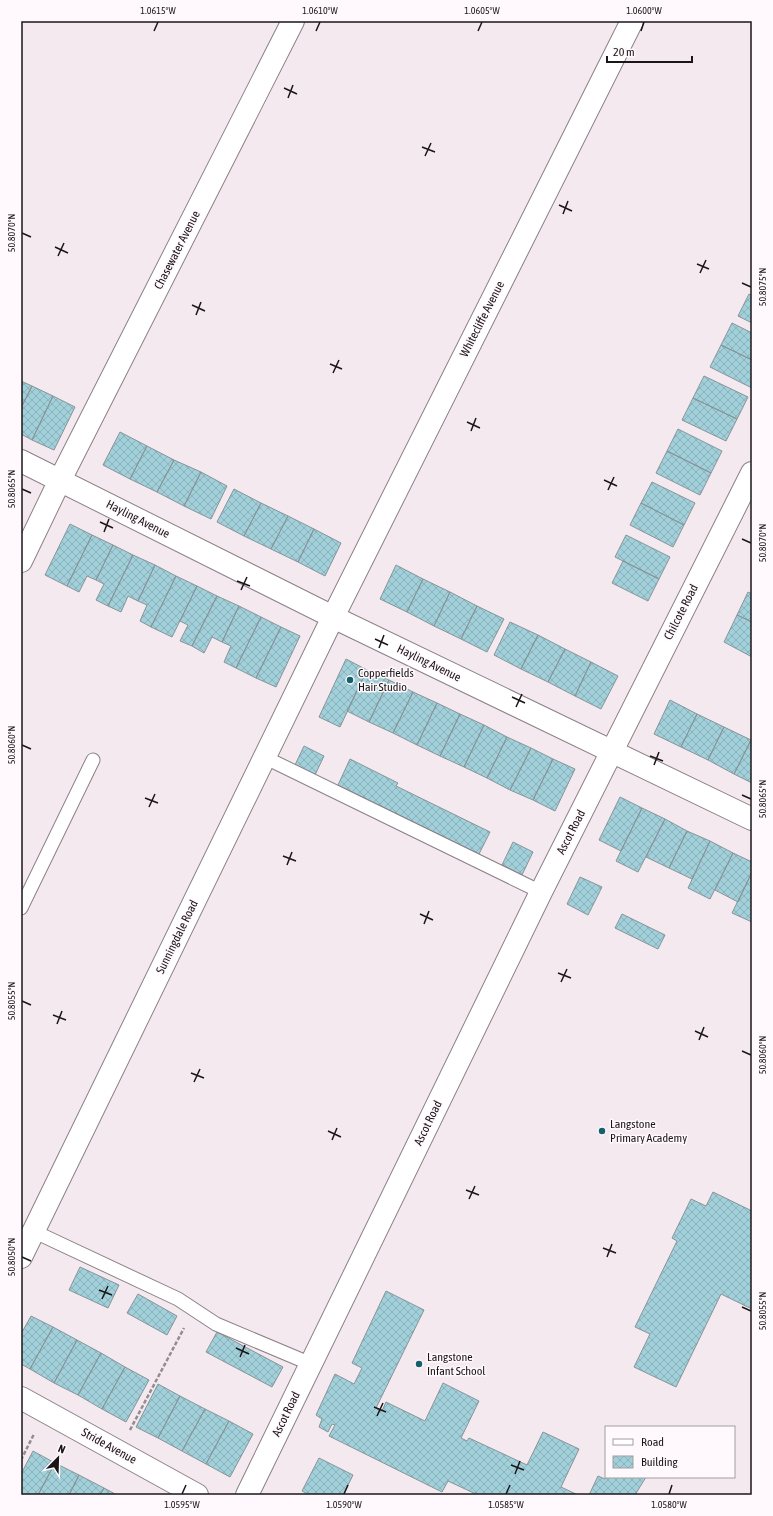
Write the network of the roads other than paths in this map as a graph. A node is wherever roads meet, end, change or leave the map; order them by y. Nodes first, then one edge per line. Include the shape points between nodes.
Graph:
1 (294, 21) edge
2 (632, 21) edge
3 (21, 461) edge
4 (752, 472) edge
5 (60, 480) junction
6 (21, 561) edge
7 (333, 616) junction
8 (611, 752) junction
9 (264, 757) junction
10 (94, 760) dead end
11 (752, 819) edge
12 (541, 892) junction
13 (21, 908) edge
14 (33, 1232) junction
15 (21, 1257) edge
16 (310, 1364) junction
17 (21, 1398) edge
18 (197, 1495) edge
19 (247, 1495) edge

1 - 5 street, Chasewater Avenue
2 - 7 street, Whitecliffe Avenue
3 - 5 street, Hayling Avenue
4 - 8 street, Chilcote Road
5 - 6 street, Chasewater Avenue
5 - 7 street, Hayling Avenue
7 - 8 street, Hayling Avenue
7 - 9 street, Sunningdale Road
8 - 11 street, Hayling Avenue
8 - 12 street, Ascot Road
9 - 12 lane
9 - 14 street, Sunningdale Road
10 - 13 lane
12 - 16 street, Ascot Road
14 - 15 street, Sunningdale Road
14 - 16 lane via 178,1299 216,1324
16 - 19 street, Ascot Road
17 - 18 street, Stride Avenue

